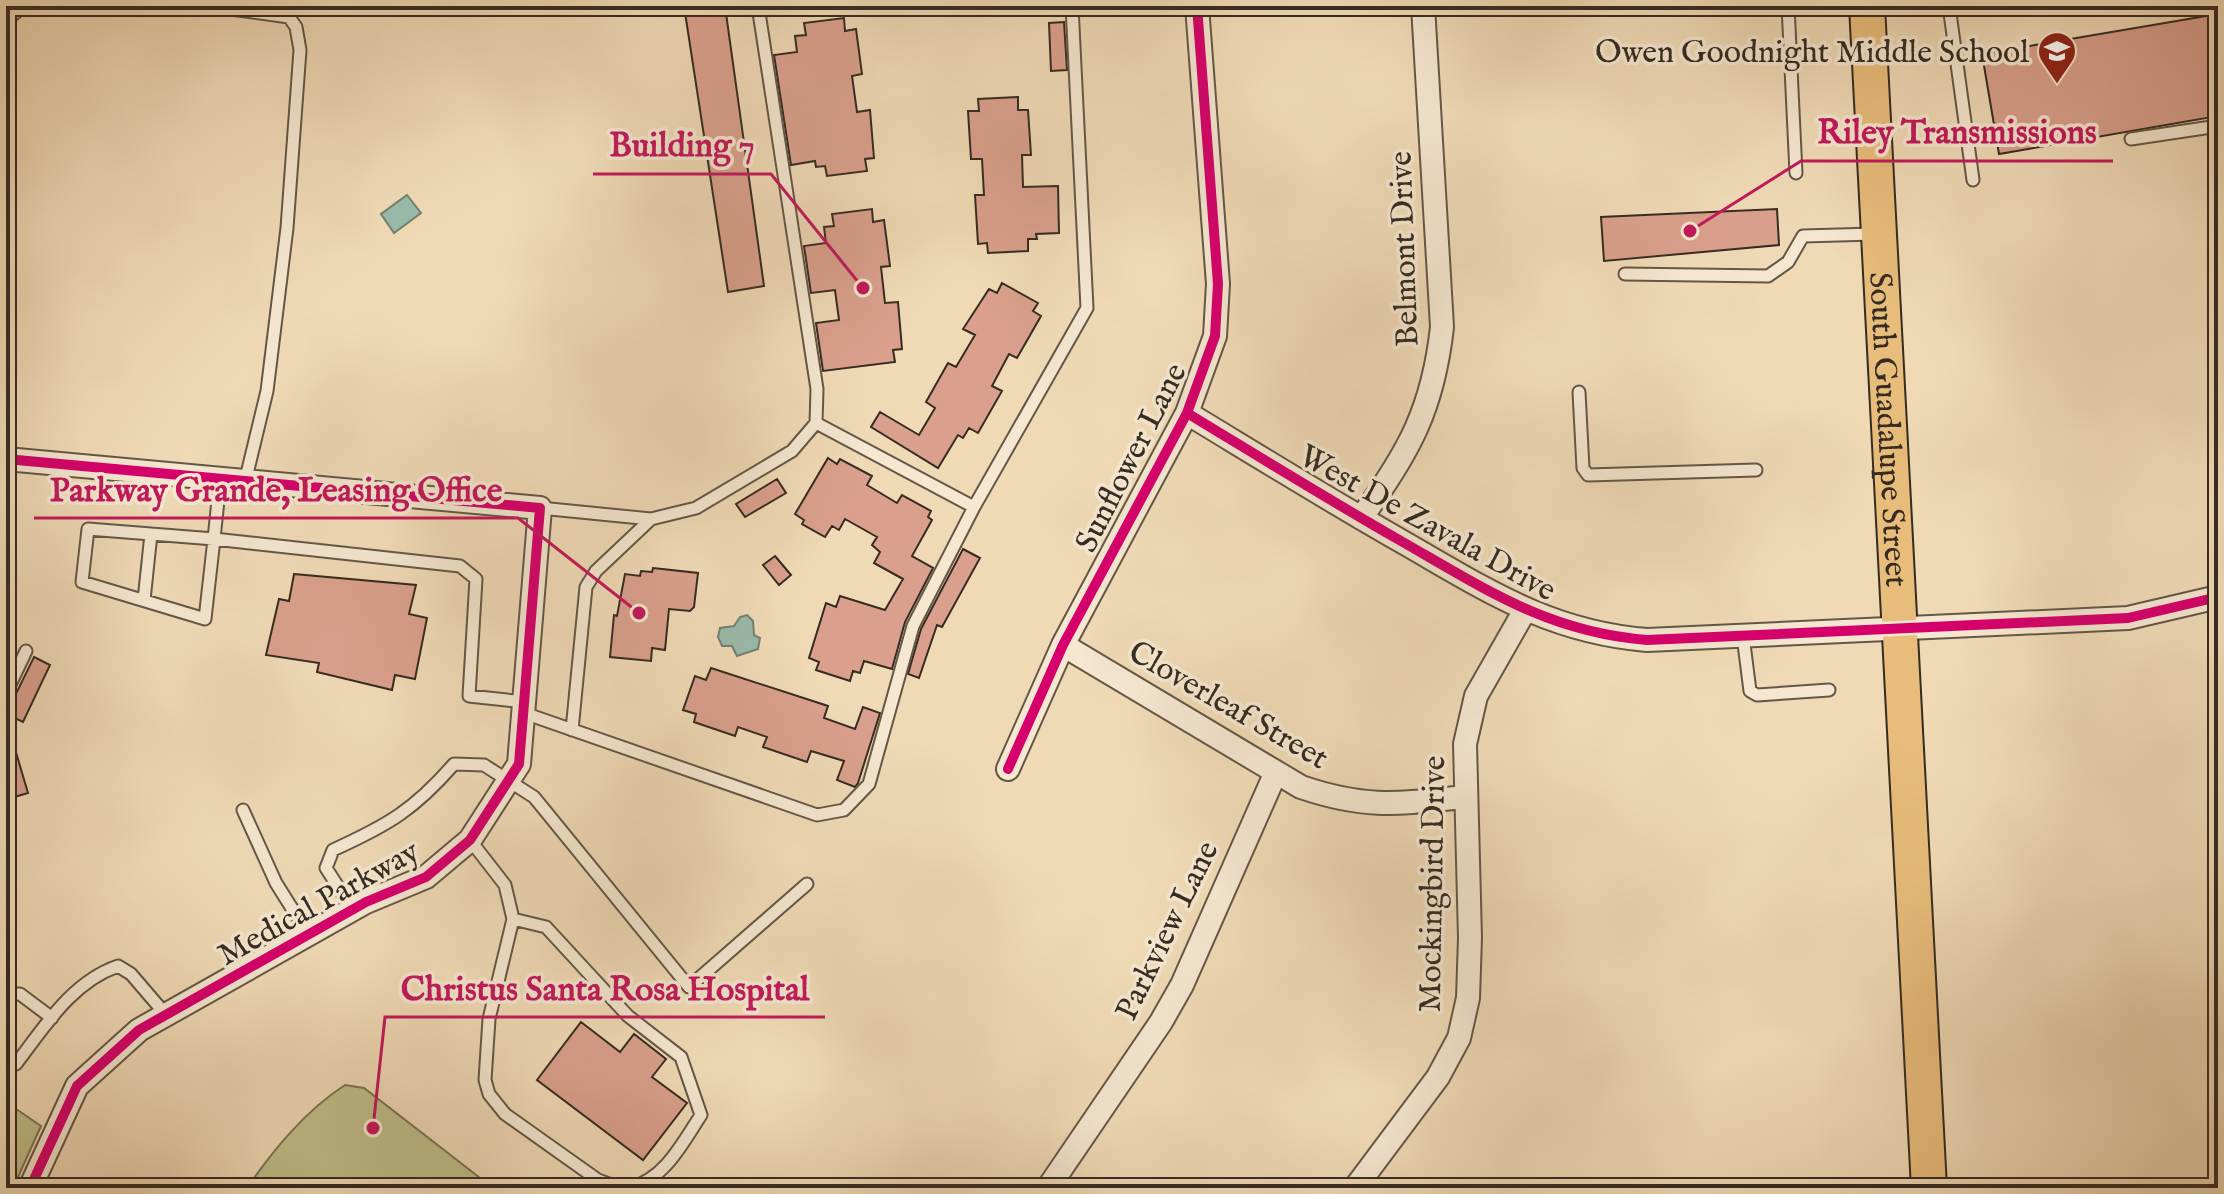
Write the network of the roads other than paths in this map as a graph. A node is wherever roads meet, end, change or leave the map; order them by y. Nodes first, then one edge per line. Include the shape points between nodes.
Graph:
1 (24, 6) edge
2 (208, 6) edge
3 (758, 6) edge
4 (1072, 6) edge
5 (1197, 6) edge
6 (1423, 6) edge
7 (1788, 6) edge
8 (1868, 6) edge
9 (1949, 6) edge
10 (6, 20) edge
11 (2218, 126) edge
12 (2131, 139) dead end
13 (1796, 173) dead end
14 (1973, 180) dead end
15 (1878, 234) junction
16 (1625, 274) dead end
17 (1579, 392) dead end
18 (1187, 413) junction
19 (816, 423) junction
20 (6, 459) edge
21 (1756, 470) dead end
22 (220, 481) junction
23 (245, 483) junction
24 (974, 507) junction
25 (540, 508) junction
26 (1361, 518) junction
27 (651, 519) junction
28 (151, 534) junction
29 (214, 539) junction
30 (2218, 597) edge
31 (144, 600) junction
32 (1525, 610) junction
33 (1897, 630) junction
34 (1743, 636) junction
35 (1063, 645) junction
36 (26, 651) dead end
37 (1829, 690) dead end
38 (6, 693) edge
39 (524, 708) junction
40 (572, 730) junction
41 (1008, 769) dead end
42 (1276, 772) junction
43 (510, 780) junction
44 (1464, 797) junction
45 (243, 810) dead end
46 (470, 840) junction
47 (807, 884) dead end
48 (353, 910) junction
49 (513, 919) junction
50 (308, 934) junction
51 (6, 994) edge
52 (167, 1016) junction
53 (52, 1018) junction
54 (6, 1059) edge
55 (30, 1188) edge
56 (620, 1188) edge
57 (629, 1188) edge
58 (1048, 1188) edge
59 (1355, 1188) edge
60 (1929, 1188) edge

1 - 10 lane
2 - 23 lane via 289,17 300,50 271,361
3 - 19 lane via 817,389
4 - 24 lane via 1087,308
5 - 18 street, Sunflower Lane via 1218,284 1215,336
6 - 26 street, Belmont Drive via 1442,327 1439,355 1428,406 1398,467
7 - 13 lane
8 - 15 main road, South Guadalupe Street
9 - 14 lane
11 - 12 lane
15 - 16 lane via 1803,236 1788,262 1768,276
15 - 33 main road, South Guadalupe Street
17 - 21 lane via 1583,468 1588,475
18 - 26 street, West De Zavala Drive
18 - 35 street, Sunflower Lane
19 - 24 lane
19 - 27 lane via 792,451 696,508
20 - 22 street
22 - 23 street
22 - 29 lane
23 - 25 street
24 - 40 lane via 913,626 869,784 844,810 817,815
25 - 27 lane
25 - 39 street, Medical Parkway
26 - 32 street, West De Zavala Drive
27 - 40 lane via 586,587
28 - 29 lane
28 - 31 lane
28 - 31 lane via 88,529 86,542 82,582
29 - 31 lane via 205,619
29 - 39 lane via 460,566 476,579 469,696
30 - 33 street, West De Zavala Drive via 2128,618
32 - 34 street, West De Zavala Drive via 1606,636
32 - 44 street, Mockingbird Drive via 1469,717
33 - 34 street, West De Zavala Drive
33 - 60 main road, South Guadalupe Street
34 - 37 lane via 1750,691 1757,695
35 - 41 street, Sunflower Lane
35 - 42 street, Cloverleaf Street
36 - 38 lane
39 - 40 lane
39 - 43 street, Medical Parkway via 519,764
42 - 44 street, Cloverleaf Street via 1344,801 1391,805
42 - 58 street, Parkview Lane via 1182,985
43 - 46 street, Medical Parkway
43 - 47 lane via 534,797 689,987
43 - 48 lane via 484,765 454,764 391,824 333,850 326,868
44 - 59 street, Mockingbird Drive via 1470,938 1468,998 1459,1038 1438,1077
45 - 50 lane via 276,883
46 - 48 street, Medical Parkway via 426,877
46 - 49 lane via 505,885
48 - 50 street, Medical Parkway
49 - 56 lane via 489,1019 489,1094 505,1114 598,1180
49 - 57 lane via 546,927 628,1016 681,1057 701,1115 647,1184
50 - 52 street, Medical Parkway
51 - 53 lane via 20,994
52 - 53 lane via 118,966 80,986
52 - 55 street, Medical Parkway via 139,1030 77,1086
53 - 54 lane via 16,1064

